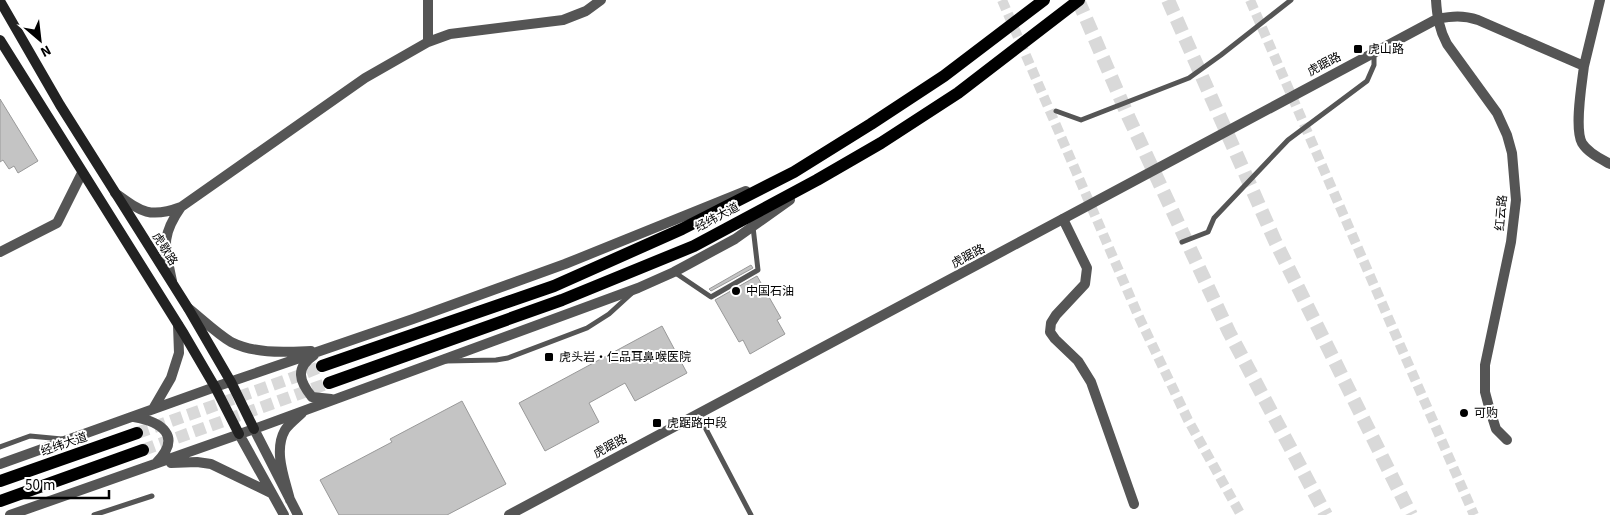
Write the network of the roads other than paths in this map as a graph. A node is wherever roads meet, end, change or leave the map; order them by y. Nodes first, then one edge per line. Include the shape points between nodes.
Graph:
1 (428, 0) edge
2 (601, 0) edge
3 (1044, 0) edge
4 (1079, 0) edge
5 (1290, 0) edge
6 (1436, 0) edge
7 (1600, 0) edge
8 (0, 1) edge
9 (1437, 19) junction
10 (0, 40) edge
11 (428, 42) junction
12 (1374, 52) junction
13 (1584, 66) junction
14 (1056, 112) dead end
15 (1610, 164) edge
16 (794, 172) junction
17 (82, 174) junction
18 (817, 180) junction
19 (114, 193) junction
20 (181, 207) junction
21 (1063, 219) junction
22 (753, 226) junction
23 (1182, 242) dead end
24 (0, 252) edge
25 (674, 272) junction
26 (172, 284) junction
27 (638, 288) junction
28 (188, 308) junction
29 (178, 325) junction
30 (319, 351) junction
31 (440, 361) junction
32 (322, 366) tunnel mouth
33 (231, 382) junction
34 (329, 383) tunnel mouth
35 (215, 387) junction
36 (332, 399) junction
37 (153, 409) junction
38 (303, 411) junction
39 (697, 414) junction
40 (132, 417) junction
41 (254, 429) junction
42 (137, 433) tunnel mouth
43 (240, 434) junction
44 (67, 440) junction
45 (1507, 440) dead end
46 (0, 447) edge
47 (143, 450) tunnel mouth
48 (0, 464) edge
49 (155, 465) junction
50 (0, 481) edge
51 (271, 493) junction
52 (152, 496) dead end
53 (290, 500) junction
54 (0, 501) edge
55 (1134, 504) dead end
56 (110, 512) edge
57 (10, 515) edge
58 (94, 515) edge
59 (284, 515) edge
60 (298, 515) edge
61 (510, 515) edge
62 (751, 515) edge

1 - 11 street
2 - 11 street via 586,11 563,20 450,34
3 - 16 main road, 经纬大道 via 944,76
4 - 18 main road, 经纬大道 via 958,93
5 - 14 lane via 1189,78 1081,120
6 - 9 street, 红云路
7 - 13 street
8 - 19 main road, 虎歇路
9 - 12 street, 虎踞路
9 - 13 street via 1466,16
9 - 45 street, 红云路 via 1447,44 1497,113 1512,153 1516,200 1512,233 1485,364 1485,392 1489,407 1496,429
10 - 17 main road
11 - 20 street via 346,90
12 - 21 street, 虎踞路
12 - 23 lane via 1374,65 1367,80 1288,140 1214,218 1208,232
13 - 15 street via 1579,133 1582,144
16 - 30 street via 565,264
16 - 32 main road, 经纬大道 via 682,229 554,286
17 - 24 street via 57,223
17 - 29 main road
18 - 22 street
18 - 34 main road, 经纬大道 via 694,246 652,264 562,300
19 - 20 street via 139,210 169,211
19 - 26 main road, 虎歇路
20 - 26 street via 169,226 165,244
21 - 39 street, 虎踞路
21 - 55 street via 1087,268 1087,276 1085,284 1056,315 1050,332 1078,361 1090,382
22 - 25 street
22 - 25 lane via 758,270 711,297
25 - 27 street
26 - 28 main road, 虎歇路
27 - 31 street
27 - 31 lane via 599,322 552,341 496,360
28 - 30 street via 230,341 242,346 270,352
28 - 33 main road, 虎歇路
29 - 35 main road
29 - 37 street via 179,353 171,378
30 - 33 street
30 - 36 street via 307,359 301,370 302,385 312,397
31 - 36 street
33 - 35 street
33 - 41 main road, 虎歇路
35 - 37 street
35 - 43 main road
36 - 38 street
37 - 40 street
38 - 41 street
38 - 53 street via 281,441 281,462
39 - 61 street, 虎踞路
39 - 62 lane
40 - 44 street
40 - 49 street via 157,423 168,438 165,454
41 - 43 street
41 - 53 street, 虎歇路
42 - 50 main road, 经纬大道
43 - 49 street
43 - 51 street
44 - 46 lane via 30,436
44 - 48 street
47 - 54 main road
49 - 51 street via 181,462 210,464
49 - 57 street
51 - 59 street
52 - 56 lane
53 - 60 street, 虎歇路
56 - 58 lane

